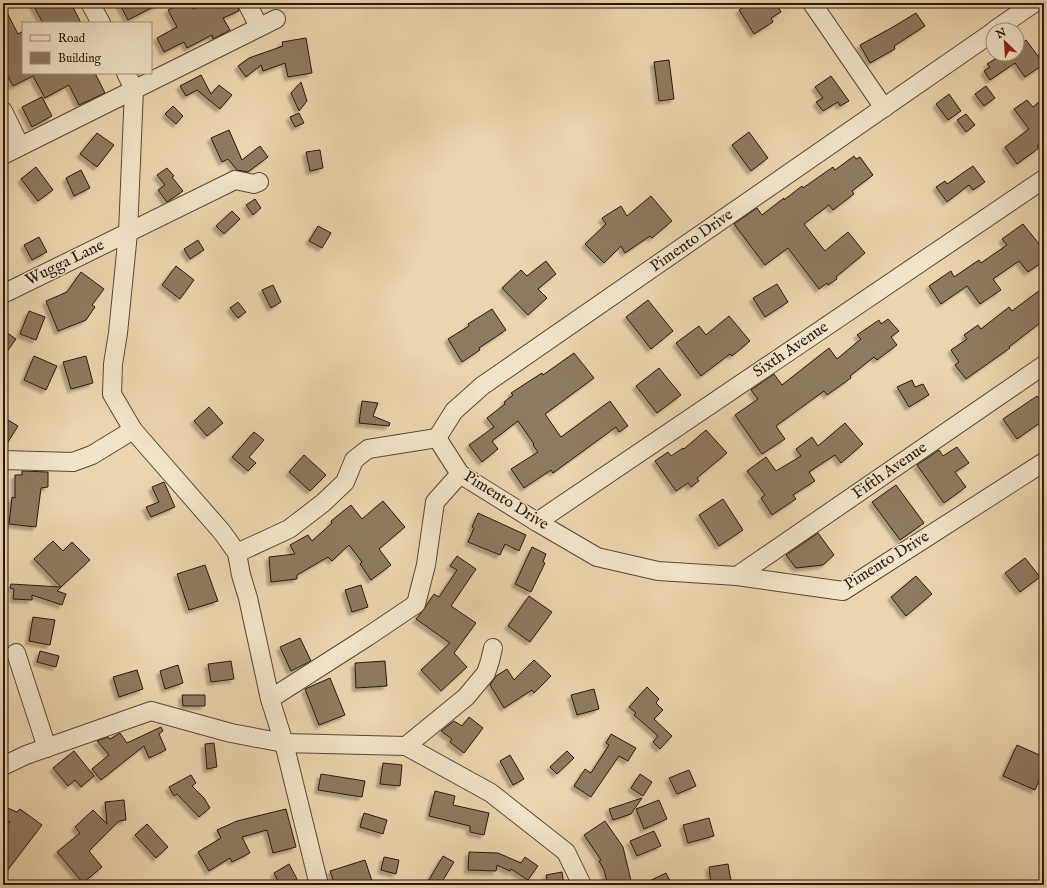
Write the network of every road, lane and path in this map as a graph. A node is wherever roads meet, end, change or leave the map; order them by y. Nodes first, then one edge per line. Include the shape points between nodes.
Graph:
1 (90, 3) edge
2 (247, 3) edge
3 (812, 3) edge
4 (1034, 3) edge
5 (276, 19) dead end
6 (100, 22) edge
7 (1007, 22) edge
8 (259, 27) junction
9 (985, 37) edge
10 (126, 74) edge
11 (134, 90) junction
12 (884, 108) junction
13 (3, 111) edge
14 (20, 146) junction
15 (3, 155) edge
16 (1044, 179) edge
17 (259, 182) dead end
18 (128, 232) junction
19 (3, 294) edge
20 (1044, 365) edge
21 (134, 430) junction
22 (437, 438) junction
23 (3, 460) edge
24 (1044, 462) edge
25 (460, 474) junction
26 (537, 522) junction
27 (237, 553) junction
28 (737, 576) junction
29 (492, 648) dead end
30 (16, 653) dead end
31 (270, 699) junction
32 (284, 743) junction
33 (406, 746) junction
34 (47, 748) junction
35 (3, 766) edge
36 (319, 885) edge
37 (582, 885) edge

1 - 6 street
2 - 8 street
3 - 12 street
4 - 7 street, Pimento Drive
5 - 8 street
8 - 11 street
9 - 12 street, Pimento Drive
10 - 11 street
11 - 14 street
11 - 18 street
12 - 22 street, Pimento Drive via 482,386 454,411
13 - 14 street
14 - 15 street
16 - 26 street, Sixth Avenue
17 - 18 street, Wugga Lane via 254,184 235,180
18 - 19 street, Wugga Lane
18 - 21 street via 112,394
20 - 28 street, Fifth Avenue
21 - 23 street via 92,455 73,462
21 - 27 street
22 - 25 street, Pimento Drive
22 - 27 street via 368,449 354,460 345,482 323,503 289,529
24 - 28 street, Pimento Drive via 842,591
25 - 26 street, Pimento Drive
25 - 31 street via 435,502 426,565 416,604
26 - 28 street, Pimento Drive via 597,557 658,571
27 - 31 street
29 - 33 street via 486,672 466,697
30 - 34 street
31 - 32 street
32 - 33 street
32 - 34 street via 151,711
32 - 36 street
33 - 37 street via 491,793 566,852
34 - 35 street

